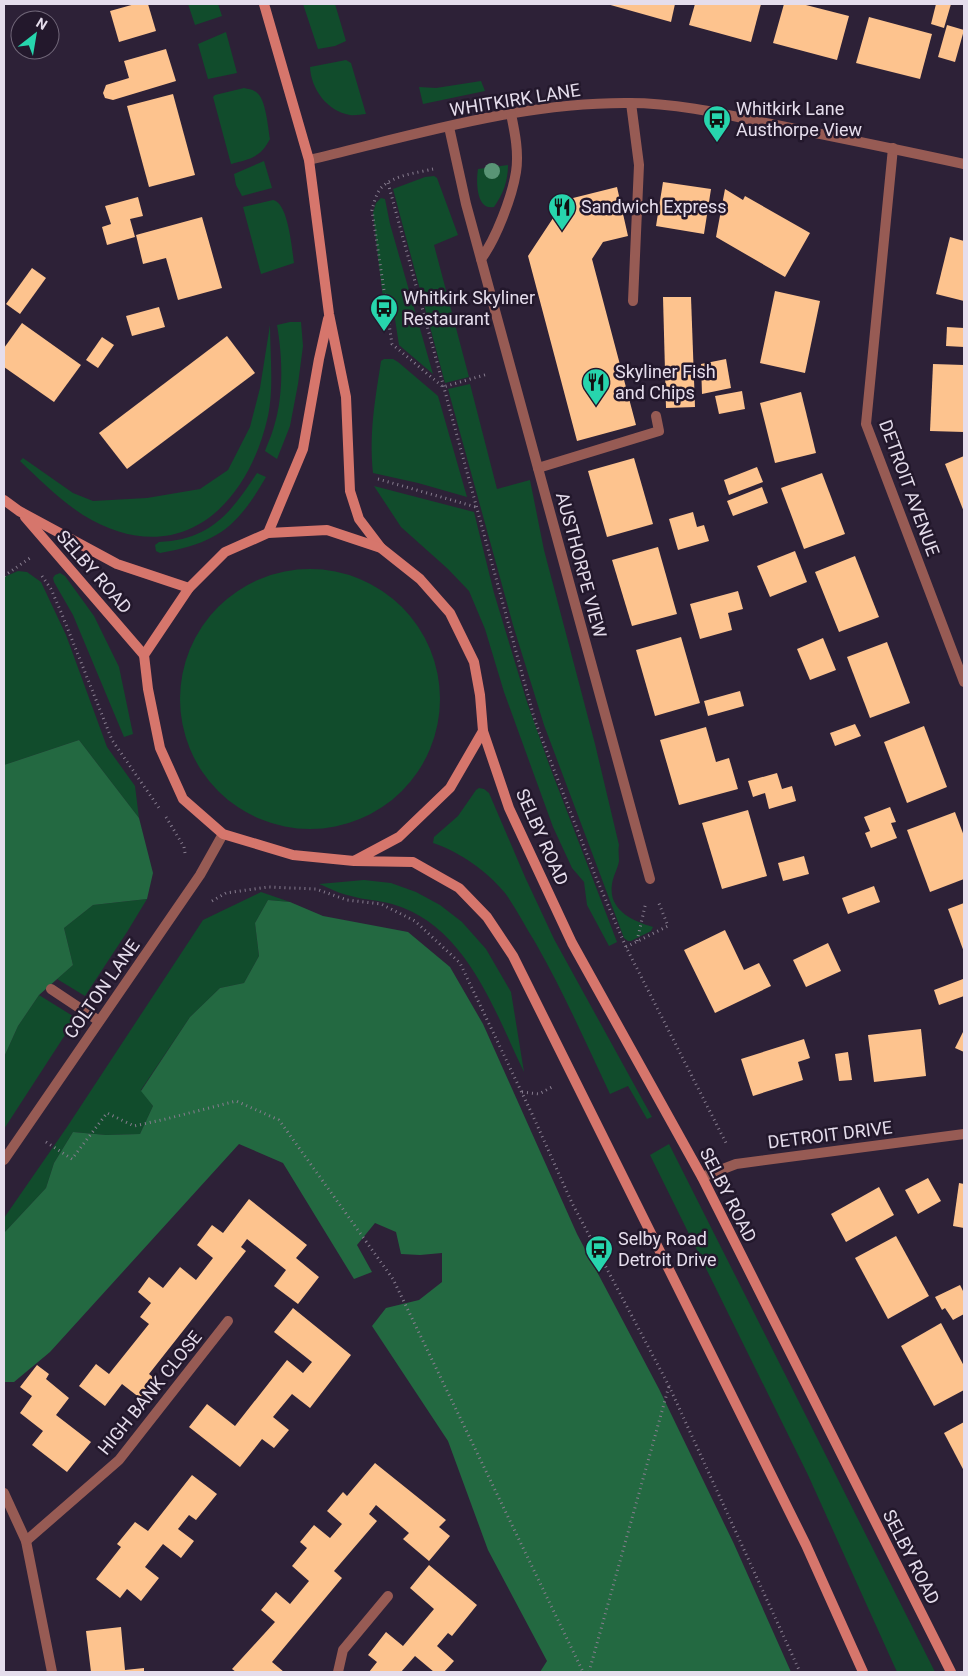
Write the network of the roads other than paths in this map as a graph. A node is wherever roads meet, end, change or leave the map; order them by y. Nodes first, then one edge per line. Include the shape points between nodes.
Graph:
1 (264, 4) edge
2 (630, 103) junction
3 (511, 114) junction
4 (449, 127) junction
5 (893, 148) junction
6 (309, 160) junction
7 (964, 164) edge
8 (481, 259) junction
9 (633, 301) dead end
10 (329, 314) junction
11 (656, 416) dead end
12 (538, 468) junction
13 (4, 500) edge
14 (19, 511) junction
15 (268, 533) junction
16 (381, 548) junction
17 (189, 588) junction
18 (144, 655) junction
19 (964, 682) edge
20 (483, 731) junction
21 (223, 834) junction
22 (354, 861) junction
23 (650, 879) road end
24 (51, 989) dead end
25 (99, 1022) junction
26 (964, 1134) edge
27 (4, 1160) edge
28 (702, 1177) junction
29 (228, 1321) dead end
30 (4, 1493) edge
31 (26, 1541) junction
32 (388, 1596) dead end
33 (52, 1672) edge
34 (338, 1672) edge
35 (863, 1672) edge
36 (951, 1672) edge

1 - 6 main road
2 - 3 street, WHITKIRK LANE via 554,107
2 - 5 street, WHITKIRK LANE via 701,110
2 - 9 street via 640,165
3 - 4 street, WHITKIRK LANE
3 - 8 street via 516,137 516,172 503,216
4 - 6 street, WHITKIRK LANE
4 - 8 street, AUSTHORPE VIEW
5 - 7 street, WHITKIRK LANE
5 - 19 street, DETROIT AVENUE via 866,424
6 - 10 main road
8 - 12 street, AUSTHORPE VIEW
10 - 15 main road via 303,449
10 - 16 main road via 346,397 350,491 359,519
11 - 12 street via 659,431
12 - 23 street, AUSTHORPE VIEW
13 - 14 main road, SELBY ROAD
14 - 17 main road, SELBY ROAD via 117,564
14 - 18 main road, SELBY ROAD
15 - 16 main road via 327,530
15 - 17 main road via 225,552
16 - 20 main road, SELBY ROAD via 420,579 450,612 474,662
17 - 18 main road
18 - 21 main road via 160,748 183,798
20 - 22 main road via 450,788 399,837
20 - 28 main road, SELBY ROAD via 509,808 572,943
21 - 22 main road via 293,855
21 - 25 street, COLTON LANE via 200,876
22 - 35 main road via 413,862 459,888 487,917 514,956 806,1545
24 - 25 street
25 - 27 street, COLTON LANE
26 - 28 street, DETROIT DRIVE via 736,1164
28 - 36 main road, SELBY ROAD
29 - 31 street, HIGH BANK CLOSE via 119,1460
30 - 31 street
31 - 33 street
32 - 34 street via 343,1650

